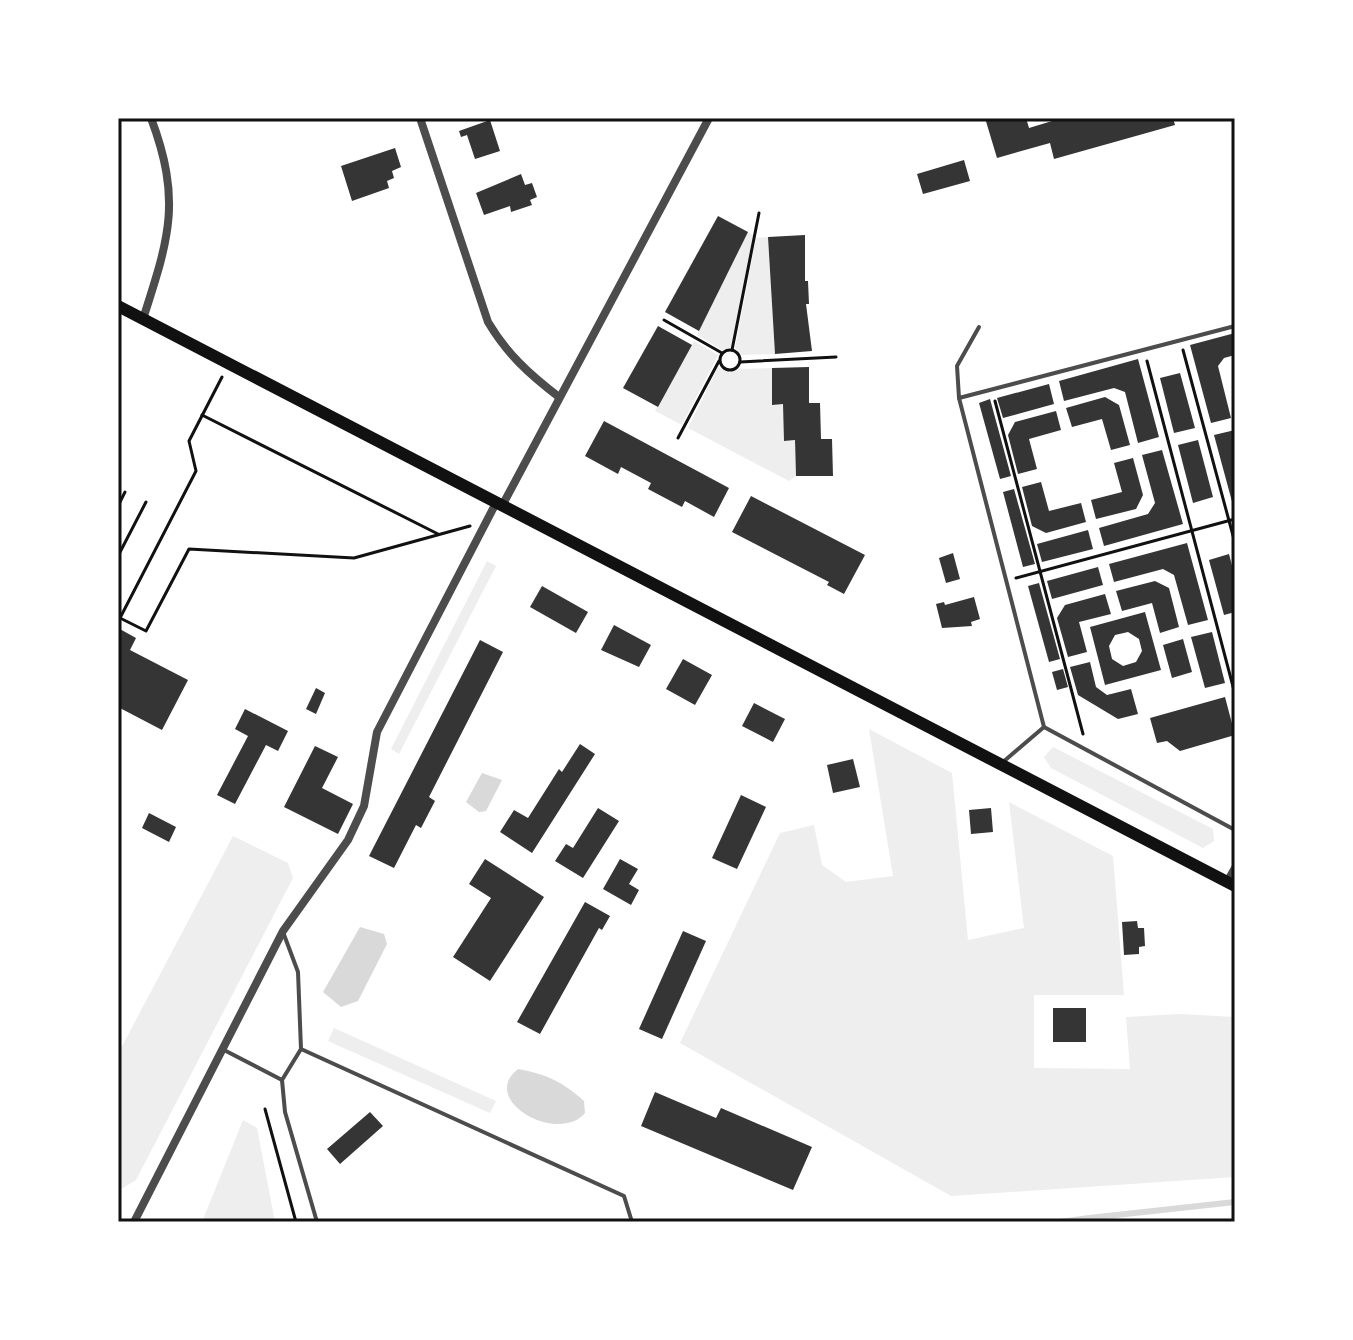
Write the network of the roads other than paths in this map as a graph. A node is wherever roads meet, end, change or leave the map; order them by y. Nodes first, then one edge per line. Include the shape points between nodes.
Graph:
1 (151, 118) edge
2 (420, 118) edge
3 (705, 121) edge
4 (118, 306) edge
5 (143, 319) junction
6 (1235, 326) edge
7 (979, 327) dead end
8 (559, 397) junction
9 (959, 398) junction
10 (499, 504) junction
11 (1044, 727) junction
12 (1001, 765) junction
13 (1235, 830) edge
14 (1235, 868) edge
15 (1231, 884) edge
16 (283, 931) junction
17 (222, 1049) junction
18 (301, 1049) junction
19 (282, 1080) junction
20 (134, 1222) edge
21 (317, 1222) edge
22 (632, 1222) edge

1 - 5 street via 170,185 171,217
2 - 8 street via 488,322 504,350
3 - 8 street
4 - 5 main road
5 - 10 main road
6 - 9 lane
7 - 9 lane via 957,366
8 - 10 street
9 - 11 lane
10 - 12 main road
10 - 16 street via 377,732 364,806 348,840
11 - 12 lane
11 - 13 lane
12 - 15 main road
14 - 15 street
16 - 17 street
16 - 18 lane via 298,972
17 - 19 lane
17 - 20 street
18 - 19 lane
18 - 22 lane via 624,1196
19 - 21 lane via 285,1112

